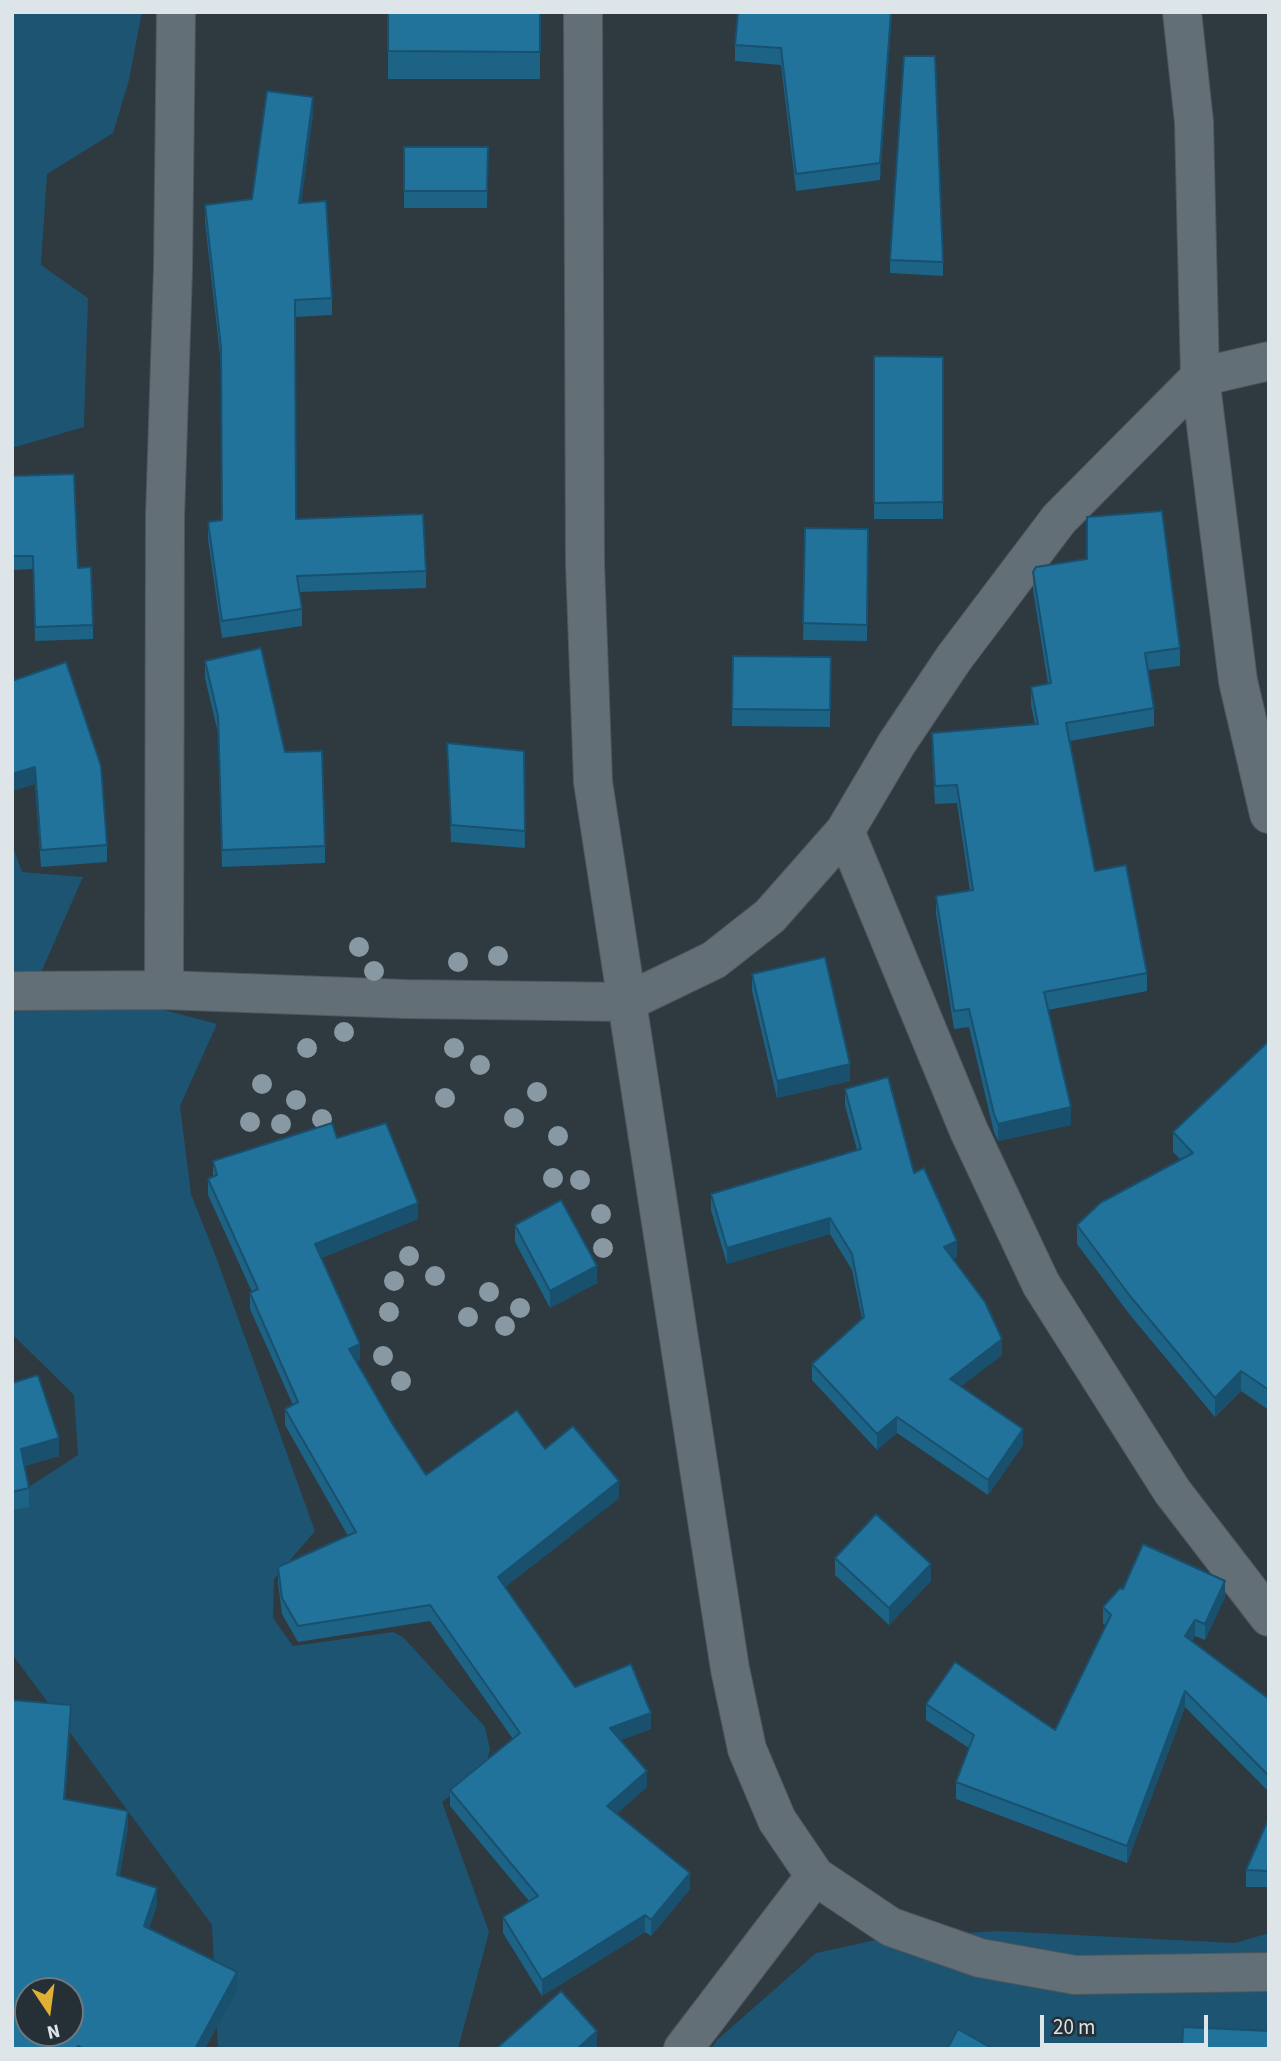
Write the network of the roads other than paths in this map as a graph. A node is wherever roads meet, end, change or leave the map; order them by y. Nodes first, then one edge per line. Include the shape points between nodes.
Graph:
1 (176, 12) edge
2 (583, 12) edge
3 (1182, 12) edge
4 (1269, 361) edge
5 (1200, 377) junction
6 (1269, 814) edge
7 (845, 831) junction
8 (12, 990) edge
9 (163, 990) junction
10 (627, 1002) junction
11 (1269, 1617) edge
12 (815, 1876) junction
13 (1269, 1972) edge
14 (683, 2049) edge

1 - 9 street via 165,517
2 - 10 street via 585,563 593,782
3 - 5 street via 1194,122
4 - 5 street
5 - 6 street via 1238,681
5 - 7 street via 1059,519 954,658
7 - 10 street via 770,916 714,960
7 - 11 street via 969,1131 1041,1284 1172,1491
8 - 9 street
9 - 10 street
10 - 12 street via 730,1669 747,1749 777,1820
12 - 13 street via 891,1927 979,1958 1075,1975
12 - 14 street

